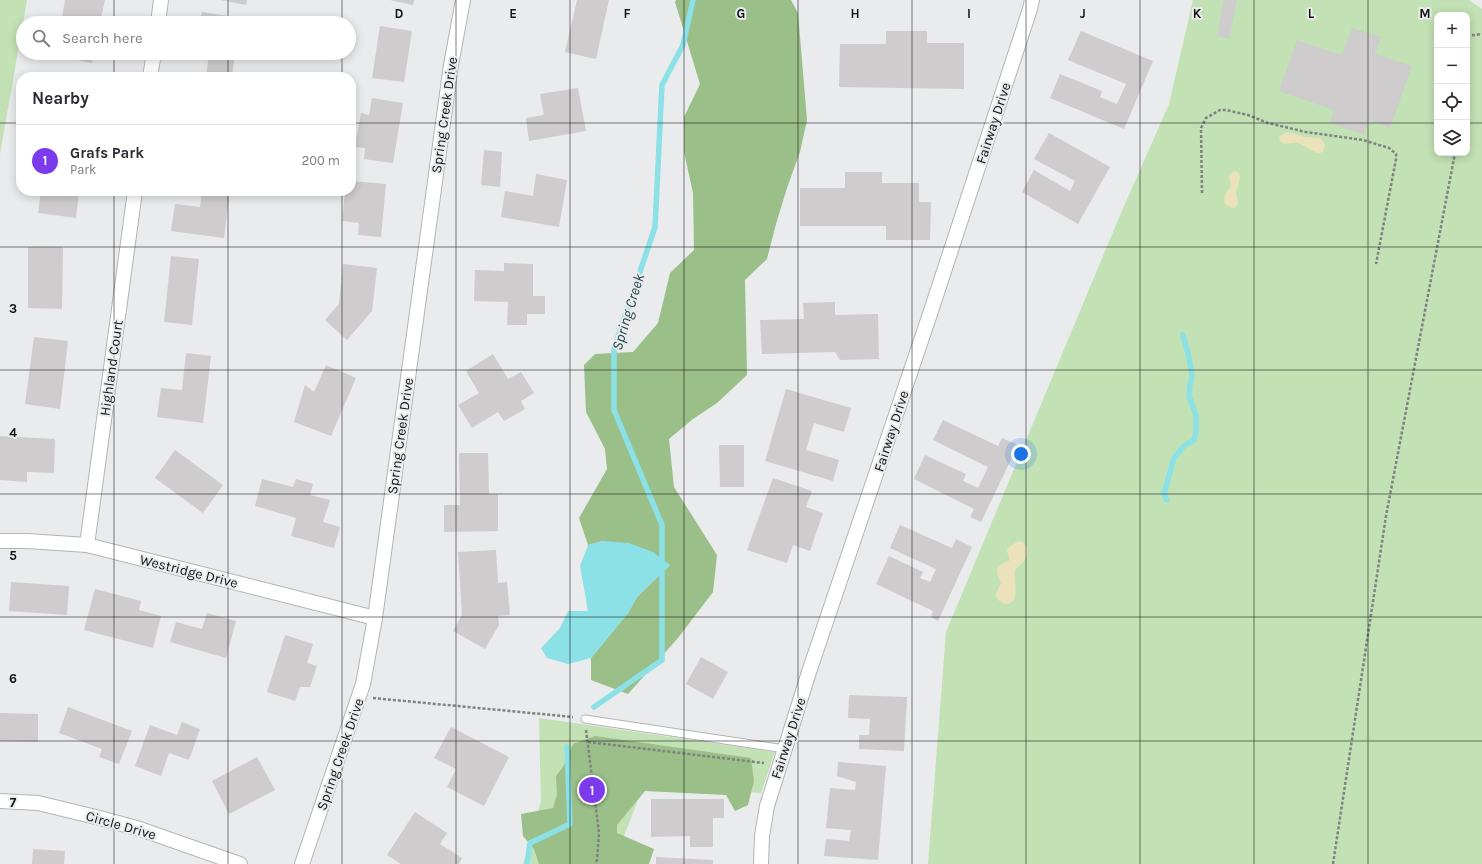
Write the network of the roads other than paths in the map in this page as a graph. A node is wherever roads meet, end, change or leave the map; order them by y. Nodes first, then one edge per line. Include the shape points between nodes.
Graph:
1 (161, 0) edge
2 (462, 0) edge
3 (1032, 0) edge
4 (159, 16) edge
5 (153, 60) edge
6 (151, 72) edge
7 (134, 196) edge
8 (0, 541) edge
9 (87, 545) junction
10 (375, 618) junction
11 (585, 719) road end
12 (785, 749) junction
13 (0, 801) edge
14 (240, 864) edge
15 (302, 864) edge
16 (761, 864) edge

1 - 4 street
2 - 10 street, Spring Creek Drive
3 - 12 street, Fairway Drive via 991,131
5 - 6 street
7 - 9 street, Highland Court
8 - 9 street, Westridge Drive
9 - 10 street, Westridge Drive
10 - 15 street, Spring Creek Drive via 363,684
11 - 12 lane
12 - 16 street, Fairway Drive via 767,806
13 - 14 street, Circle Drive via 38,803 100,818 140,829

